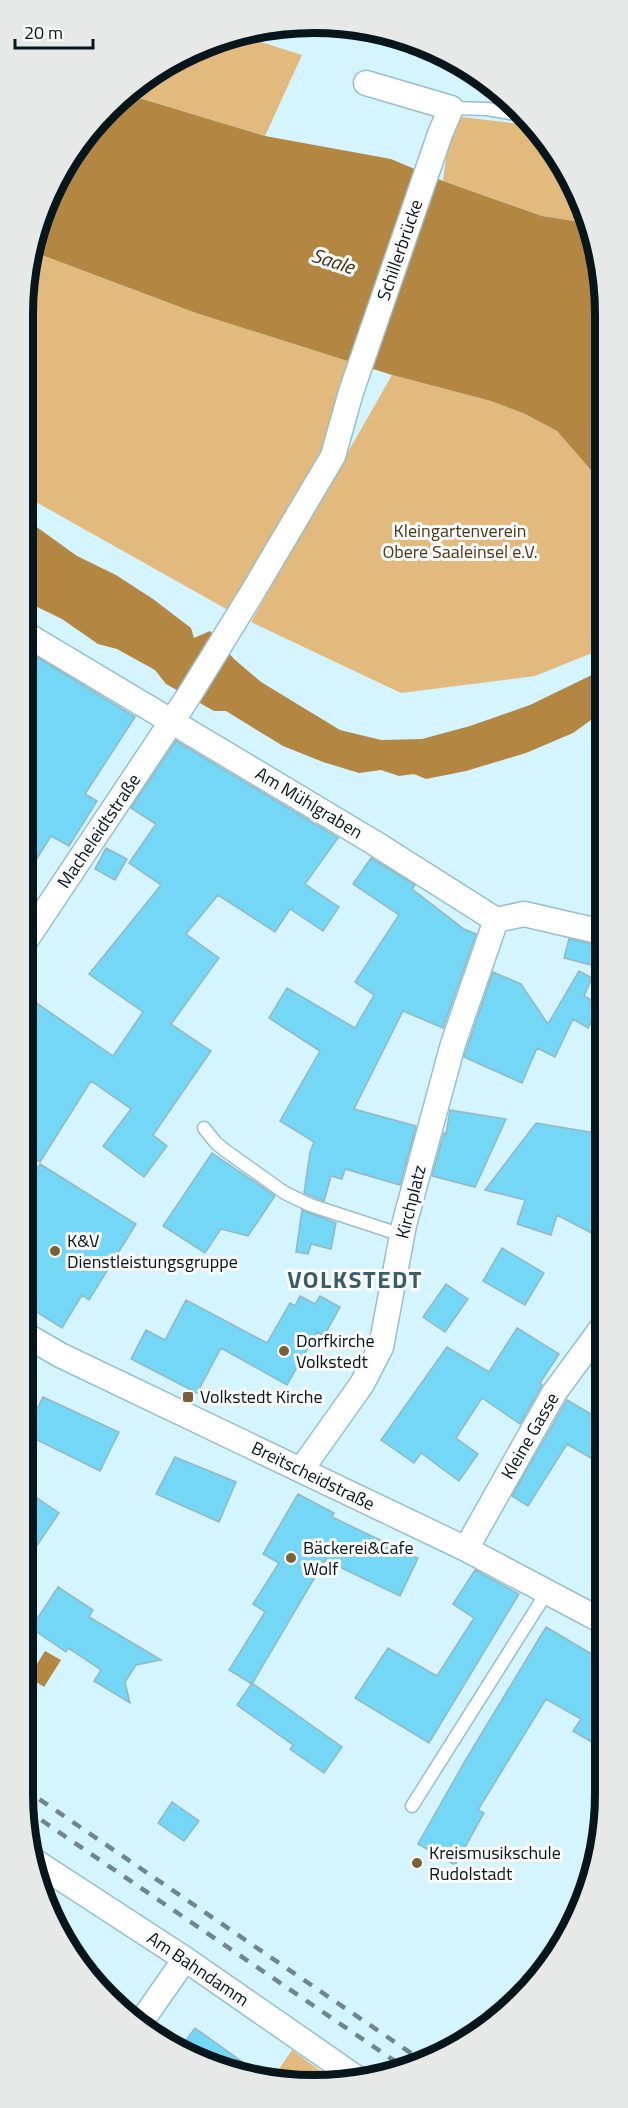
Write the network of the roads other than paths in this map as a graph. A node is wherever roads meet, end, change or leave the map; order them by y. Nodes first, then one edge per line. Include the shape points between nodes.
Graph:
1 (366, 83) dead end
2 (451, 108) junction
3 (511, 113) edge
4 (232, 624) joint
5 (33, 639) edge
6 (172, 721) junction
7 (496, 920) junction
8 (33, 930) edge
9 (595, 930) edge
10 (204, 1128) dead end
11 (402, 1235) junction
12 (595, 1337) edge
13 (33, 1339) edge
14 (301, 1470) junction
15 (466, 1549) junction
16 (547, 1592) junction
17 (595, 1617) edge
18 (412, 1806) dead end
19 (43, 1866) edge
20 (185, 1959) junction
21 (144, 2018) edge
22 (349, 2073) edge

1 - 2 street
2 - 3 lane
2 - 4 street, Schillerbrücke via 351,393 333,456
4 - 6 street, Macheleidtstraße
5 - 6 street, Am Mühlgraben
6 - 7 street, Am Mühlgraben
6 - 8 street, Macheleidtstraße
7 - 9 street via 524,914
7 - 11 street, Kirchplatz via 453,1044
10 - 11 lane via 216,1143 285,1193
11 - 14 street, Kirchplatz via 381,1347 362,1384
12 - 15 street, Kleine Gasse via 554,1393
13 - 14 street, Breitscheidstraße
14 - 15 street, Breitscheidstraße
15 - 16 street, Breitscheidstraße
16 - 17 street, Breitscheidstraße
16 - 18 lane
19 - 20 street, Am Bahndamm
20 - 21 street
20 - 22 street, Am Bahndamm

